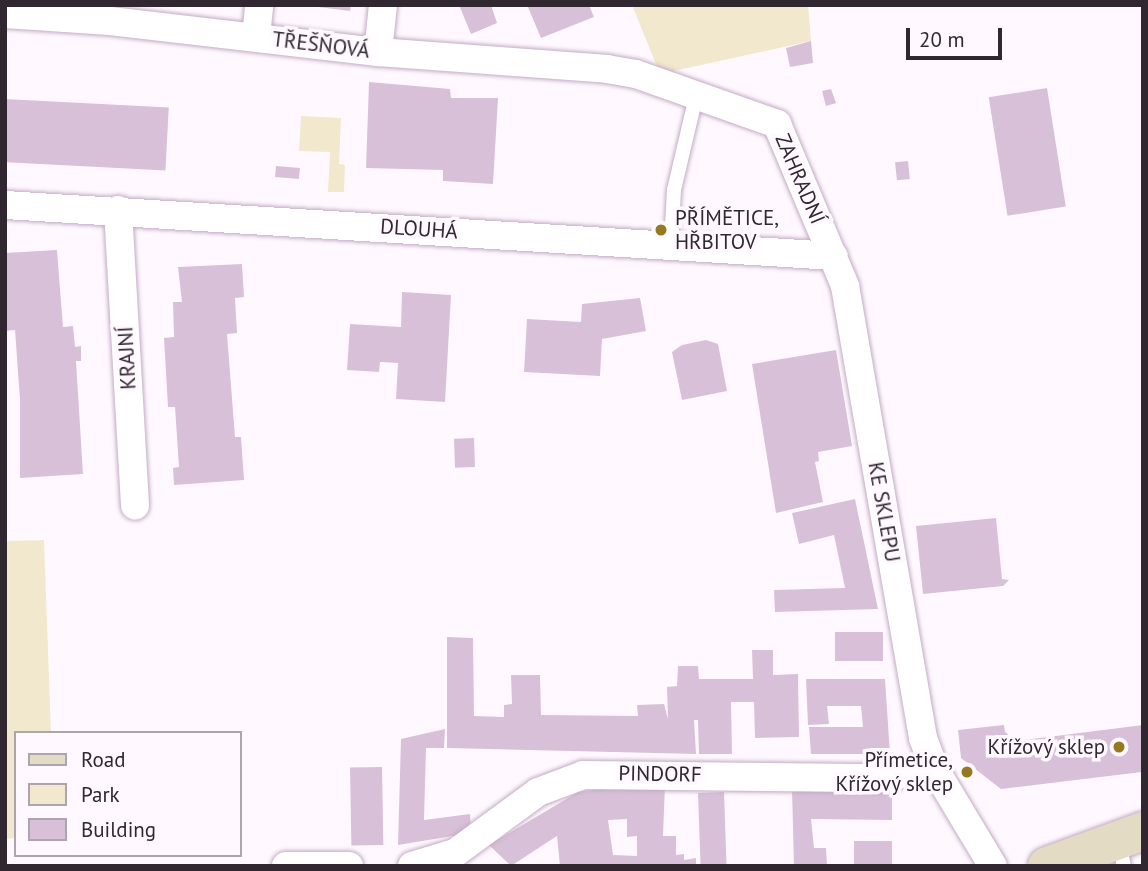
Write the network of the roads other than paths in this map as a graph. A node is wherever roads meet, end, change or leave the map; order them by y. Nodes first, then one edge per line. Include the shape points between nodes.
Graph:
1 (259, 5) edge
2 (383, 5) edge
3 (110, 13) edge
4 (5, 15) edge
5 (256, 36) junction
6 (378, 52) junction
7 (636, 74) joint
8 (696, 96) junction
9 (5, 205) edge
10 (118, 210) junction
11 (671, 245) junction
12 (833, 256) junction
13 (135, 506) dead end
14 (934, 768) junction
15 (1128, 845) edge
16 (286, 866) edge
17 (349, 866) edge
18 (412, 866) edge
19 (993, 866) edge
20 (1047, 866) edge

1 - 5 street
2 - 6 street
3 - 4 street, TŘEŠŇOVÁ
3 - 5 street, TŘEŠŇOVÁ
5 - 6 street, TŘEŠŇOVÁ
6 - 7 street, TŘEŠŇOVÁ
7 - 8 street, ZAHRADNÍ
8 - 11 lane via 674,190
8 - 12 street, ZAHRADNÍ via 777,124
9 - 10 street, DLOUHÁ
10 - 11 street, DLOUHÁ
10 - 13 street, KRAJNÍ
11 - 12 street, DLOUHÁ
12 - 14 street, KE SKLEPU via 845,286 923,738
14 - 18 street, PINDORF via 883,778 583,775 538,792 455,853
14 - 19 street, KE SKLEPU
15 - 20 main road
16 - 17 street

